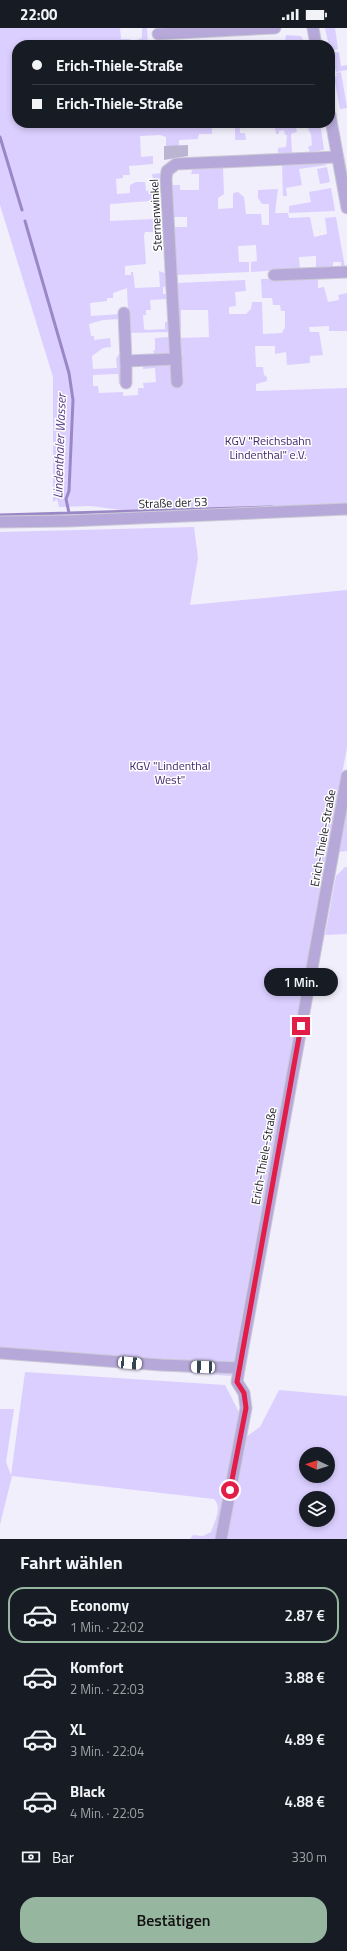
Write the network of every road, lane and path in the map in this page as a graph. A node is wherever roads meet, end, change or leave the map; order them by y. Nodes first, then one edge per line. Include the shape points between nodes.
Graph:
1 (275, 28) edge
2 (313, 28) edge
3 (157, 31) edge
4 (315, 40) edge
5 (332, 128) edge
6 (337, 157) junction
7 (344, 173) edge
8 (347, 208) edge
9 (347, 272) edge
10 (274, 275) dead end
11 (124, 313) dead end
12 (176, 359) junction
13 (126, 361) junction
14 (177, 382) dead end
15 (126, 383) dead end
16 (347, 509) edge
17 (0, 522) edge
18 (347, 776) edge
19 (0, 1353) edge
20 (239, 1368) junction
21 (221, 1539) edge

1 - 3 street
2 - 4 street
5 - 6 street
6 - 7 street
6 - 12 street, Sternenwinkel via 176,164 167,171
7 - 8 street
9 - 10 street
11 - 13 street
12 - 13 street
12 - 14 street, Sternenwinkel
13 - 15 street
16 - 17 street, Straße der 53
18 - 20 street, Erich-Thiele-Straße
19 - 20 street
20 - 21 street, Erich-Thiele-Straße via 237,1382 244,1393 246,1408

